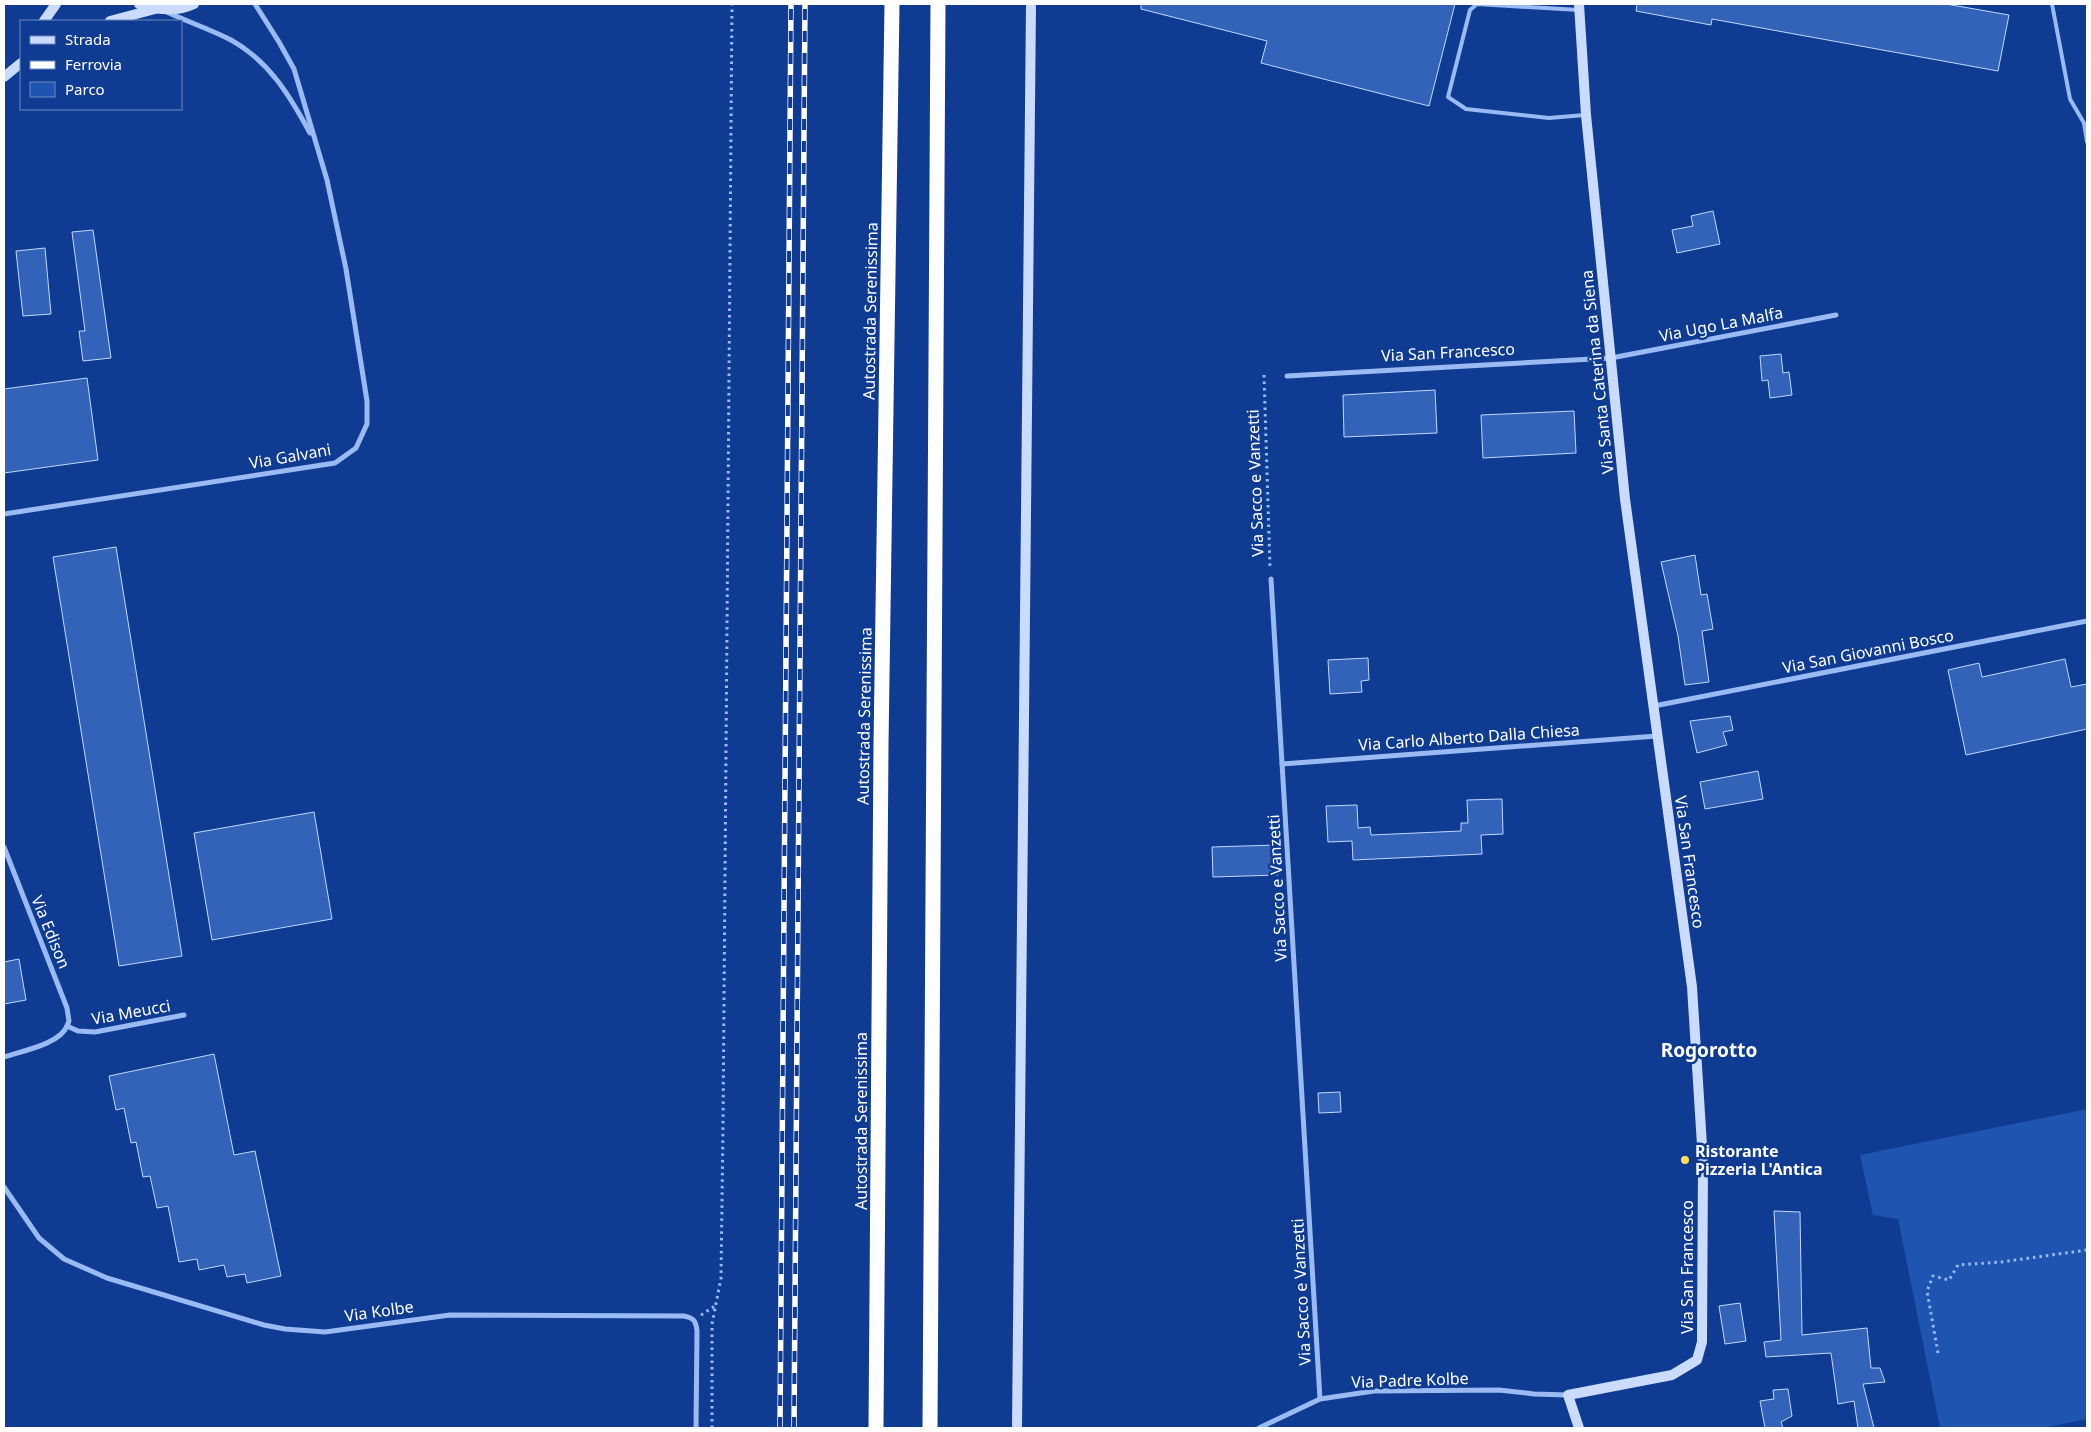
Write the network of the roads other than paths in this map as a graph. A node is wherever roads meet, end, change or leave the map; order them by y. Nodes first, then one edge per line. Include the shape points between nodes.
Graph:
1 (56, 4) edge
2 (139, 4) edge
3 (194, 4) edge
4 (255, 4) edge
5 (892, 4) edge
6 (938, 4) edge
7 (1032, 4) edge
8 (2052, 4) edge
9 (1579, 7) edge
10 (159, 9) junction
11 (45, 20) edge
12 (114, 20) edge
13 (18, 65) edge
14 (4, 77) edge
15 (1586, 115) junction
16 (315, 142) junction
17 (2087, 142) edge
18 (1836, 315) dead end
19 (1610, 358) junction
20 (1287, 376) dead end
21 (4, 514) edge
22 (1271, 579) road end
23 (2087, 621) edge
24 (1653, 706) junction
25 (1657, 736) junction
26 (1282, 764) junction
27 (4, 847) edge
28 (184, 1015) dead end
29 (67, 1026) junction
30 (4, 1057) edge
31 (4, 1187) edge
32 (1568, 1395) junction
33 (1320, 1399) junction
34 (696, 1428) edge
35 (876, 1428) edge
36 (930, 1428) edge
37 (1017, 1428) edge
38 (1259, 1428) edge
39 (1579, 1428) edge

1 - 11 street
2 - 10 street
3 - 10 street
4 - 16 street, Via Galvani via 294,69
5 - 35 highway, Autostrada Serenissima
6 - 36 highway
7 - 37 street
8 - 17 lane via 2070,99 2084,123
9 - 15 street, Via Santa Caterina da Siena
9 - 15 lane via 1478,4 1470,10 1448,97 1466,110 1548,118
10 - 12 street
10 - 16 street, Via Galvani via 231,40 257,58 292,100
13 - 14 street
15 - 19 street, Via Santa Caterina da Siena
16 - 21 street, Via Galvani via 327,180 346,269 367,401 367,424 356,448 336,463
18 - 19 street, Via Ugo La Malfa
19 - 20 street, Via San Francesco
19 - 24 street, Via Santa Caterina da Siena
22 - 26 street, Via Sacco e Vanzetti
23 - 24 street, Via San Giovanni Bosco
24 - 25 street, Via Santa Caterina da Siena
25 - 26 street, Via Carlo Alberto Dalla Chiesa
25 - 32 street, Via San Francesco via 1692,987 1703,1161 1702,1342 1697,1360 1672,1376
26 - 33 street, Via Sacco e Vanzetti
27 - 29 street, Via Edison via 67,1008
28 - 29 street, Via Meucci via 95,1032 78,1031
29 - 30 street via 57,1039
31 - 34 street, Via Kolbe via 39,1238 64,1259 107,1278 264,1325 326,1332 450,1315 693,1318 697,1331
32 - 33 street, Via Padre Kolbe via 1499,1390 1374,1391
32 - 39 street
33 - 38 street, Via Padre Kolbe

